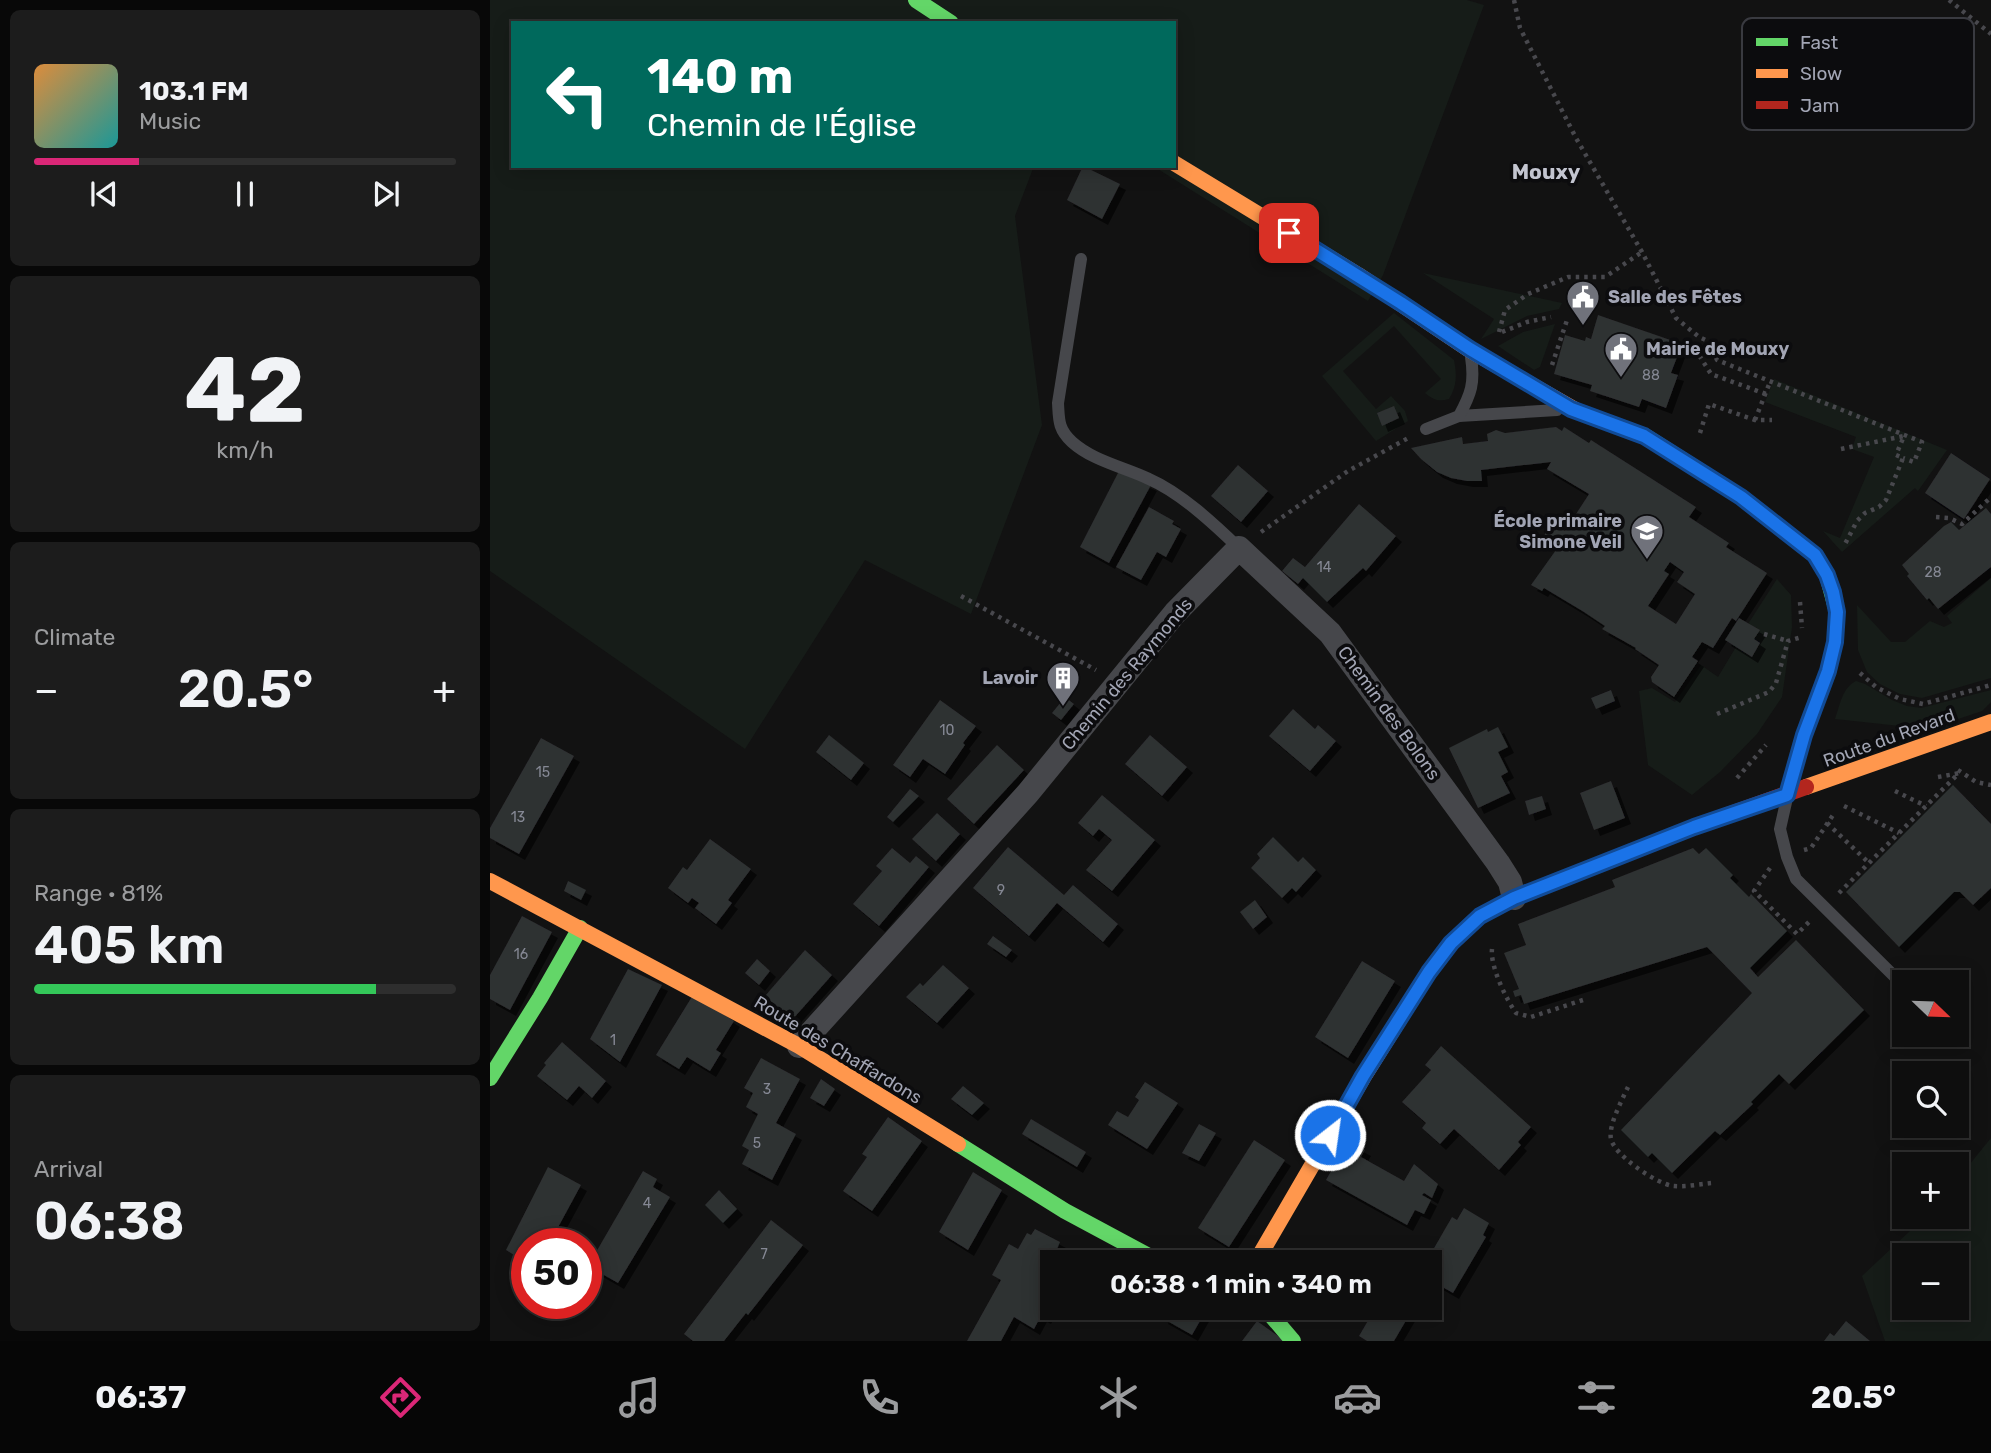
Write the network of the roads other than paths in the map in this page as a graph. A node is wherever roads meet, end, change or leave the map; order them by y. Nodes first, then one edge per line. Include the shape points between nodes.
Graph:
1 (916, 0) edge
2 (948, 21) edge
3 (1176, 164) edge
4 (1081, 259) dead end
5 (1470, 349) junction
6 (1571, 409) junction
7 (1459, 416) junction
8 (1426, 429) road end
9 (1239, 548) junction
10 (1991, 722) edge
11 (1787, 795) junction
12 (490, 881) edge
13 (1514, 898) junction
14 (580, 928) junction
15 (1892, 974) edge
16 (799, 1046) junction
17 (490, 1078) edge
18 (1279, 1225) junction
19 (1137, 1250) edge
20 (1263, 1250) edge
21 (1278, 1250) edge
22 (1275, 1320) edge
23 (1293, 1341) edge

1 - 2 main road
3 - 5 main road
4 - 9 lane via 1058,403 1059,425 1084,452 1152,480 1201,513
5 - 6 main road
5 - 7 lane via 1474,370 1471,394
6 - 7 lane
6 - 11 main road via 1644,436 1741,497 1815,555 1827,575 1837,612 1835,642
7 - 8 lane
9 - 13 street, Chemin des Bolons via 1330,633 1498,863
9 - 16 street, Chemin des Raymonds via 1175,613 1028,793
10 - 11 main road, Route du Revard
11 - 13 main road, Route du Revard
11 - 15 lane via 1780,830 1796,879
12 - 14 main road, Route des Chaffardons
13 - 18 main road, Route du Revard via 1480,916 1429,972 1363,1076
14 - 16 main road, Route des Chaffardons
14 - 17 main road
16 - 19 main road, Route des Chaffardons via 1065,1212
18 - 20 main road, Route du Revard
18 - 21 main road, Route du Revard
22 - 23 main road

